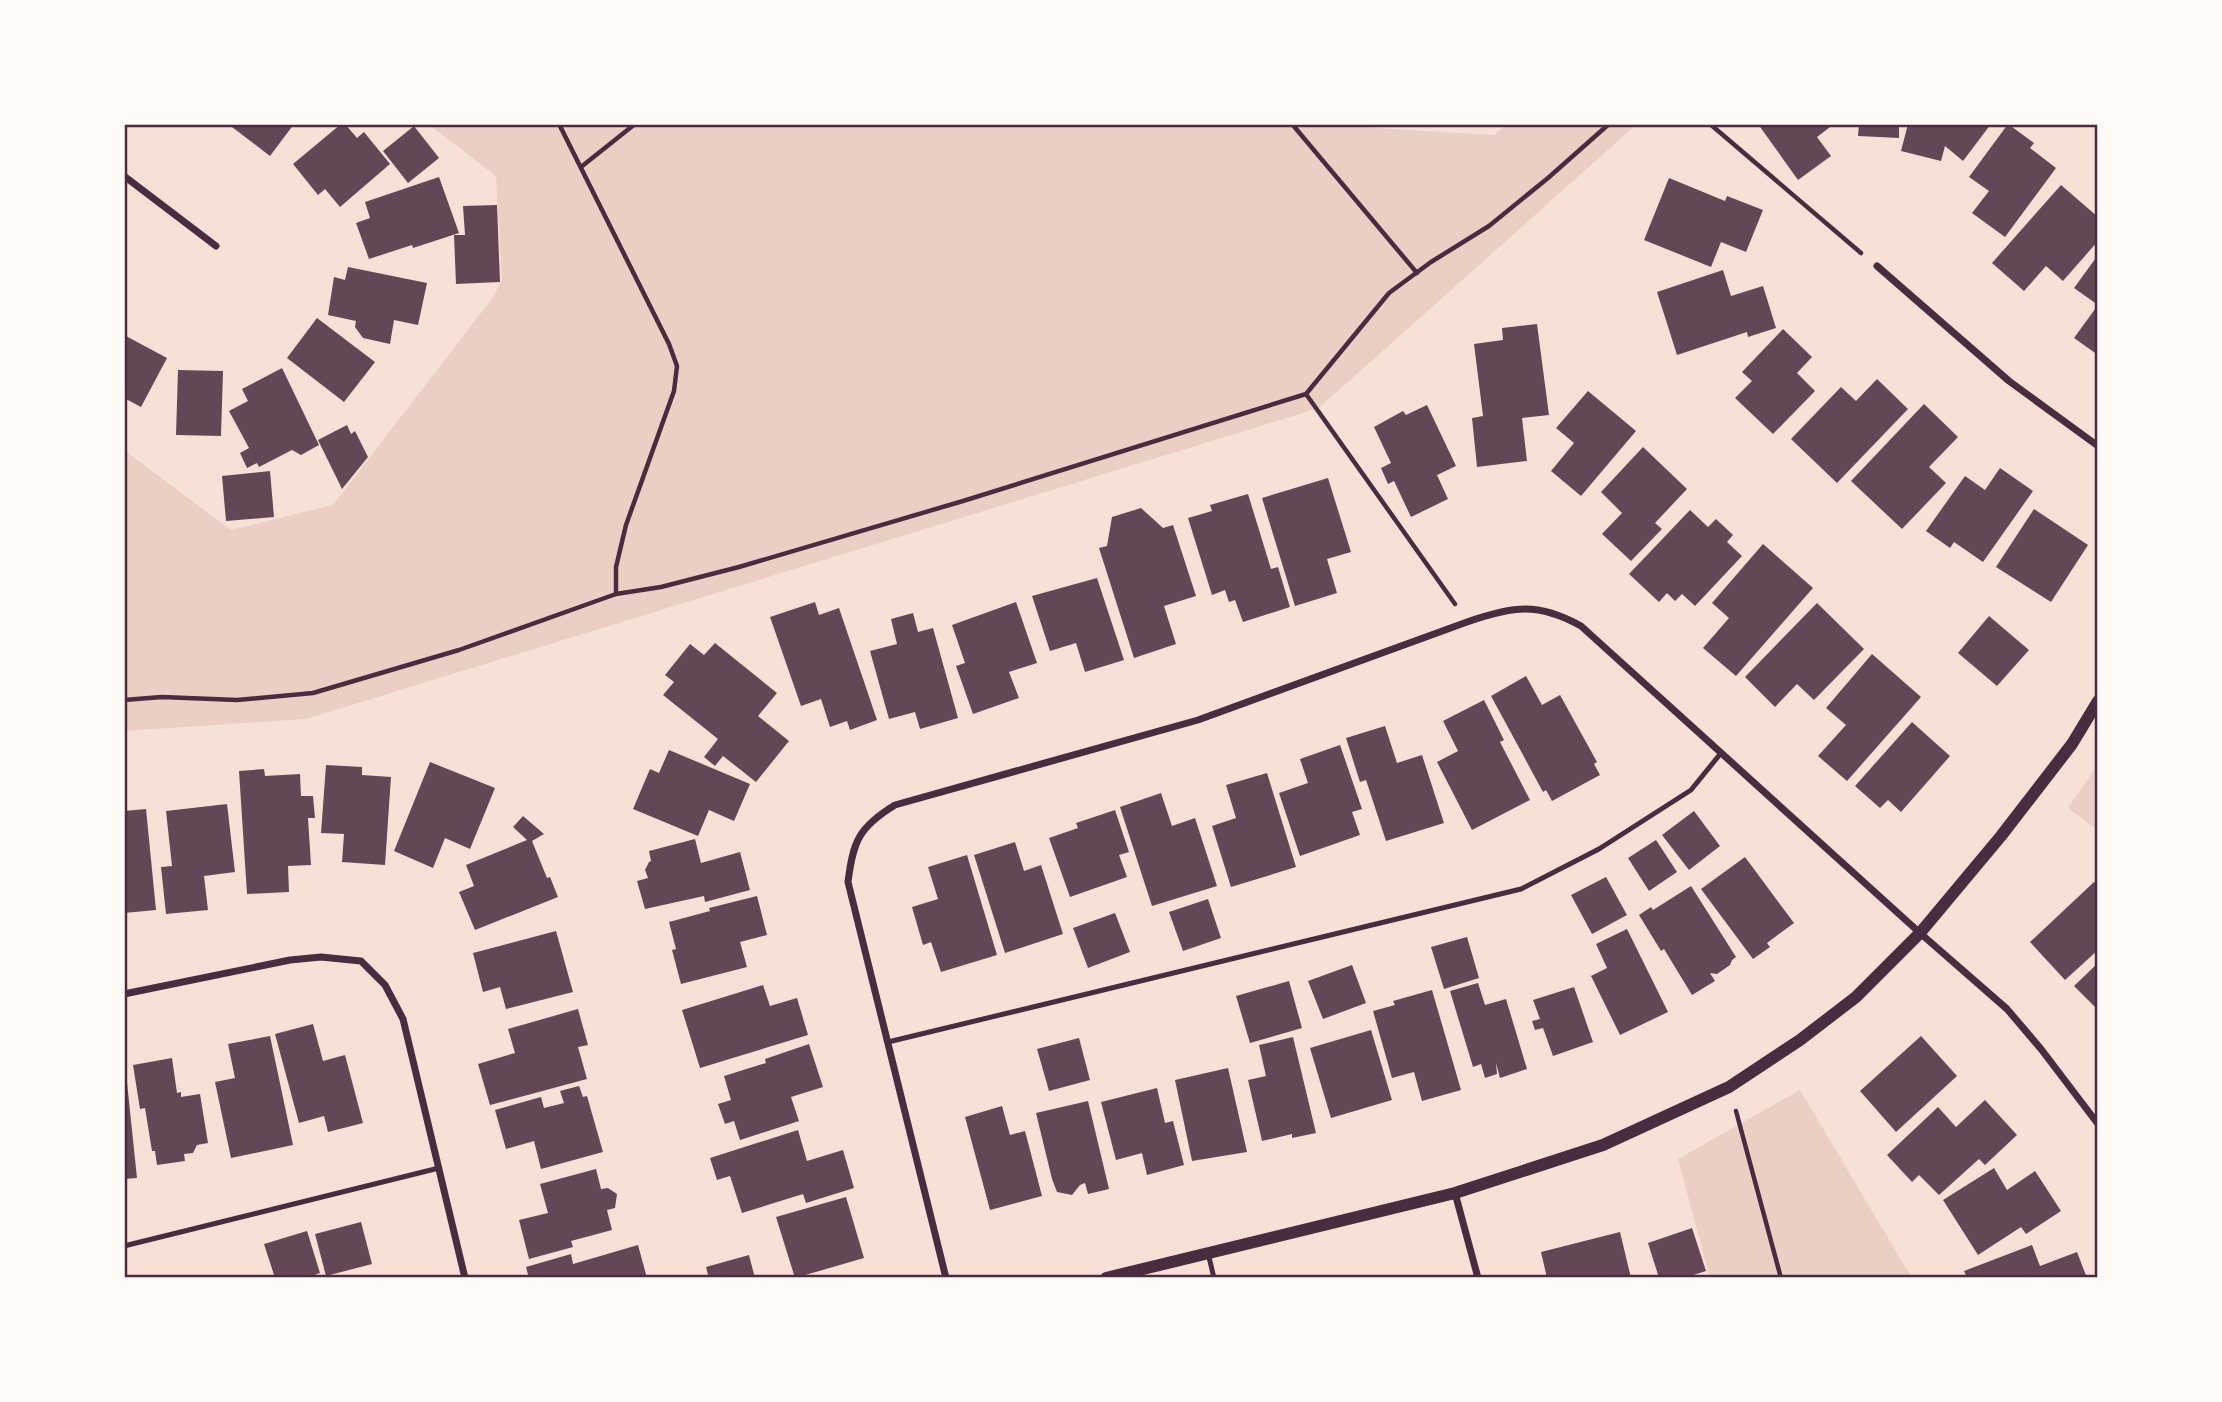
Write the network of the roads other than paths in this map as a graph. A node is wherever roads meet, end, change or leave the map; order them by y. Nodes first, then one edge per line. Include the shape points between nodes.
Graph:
1 (124, 176) edge
2 (216, 246) dead end
3 (1877, 266) road end
4 (2098, 446) edge
5 (2098, 701) edge
6 (1721, 753) junction
7 (1920, 933) junction
8 (124, 994) edge
9 (888, 1042) junction
10 (2098, 1124) edge
11 (439, 1168) junction
12 (1455, 1193) junction
13 (124, 1246) edge
14 (1208, 1253) junction
15 (465, 1278) edge
16 (946, 1278) edge
17 (1106, 1278) edge
18 (1214, 1278) edge
19 (1478, 1278) edge

1 - 2 street
3 - 4 street via 2009,381
5 - 7 street via 2064,754
6 - 7 street
6 - 9 lane via 1691,790 1599,849 1521,889
6 - 9 street via 1581,626 1559,614 1511,609 1198,720 895,805 872,820 857,841 848,882
7 - 10 street via 2007,1009
7 - 12 street via 1856,997 1729,1087 1603,1145
8 - 11 street via 290,960 360,961 385,985 403,1019
9 - 16 street
11 - 13 lane
11 - 15 street
12 - 14 street
12 - 19 street
14 - 17 street
14 - 18 lane

